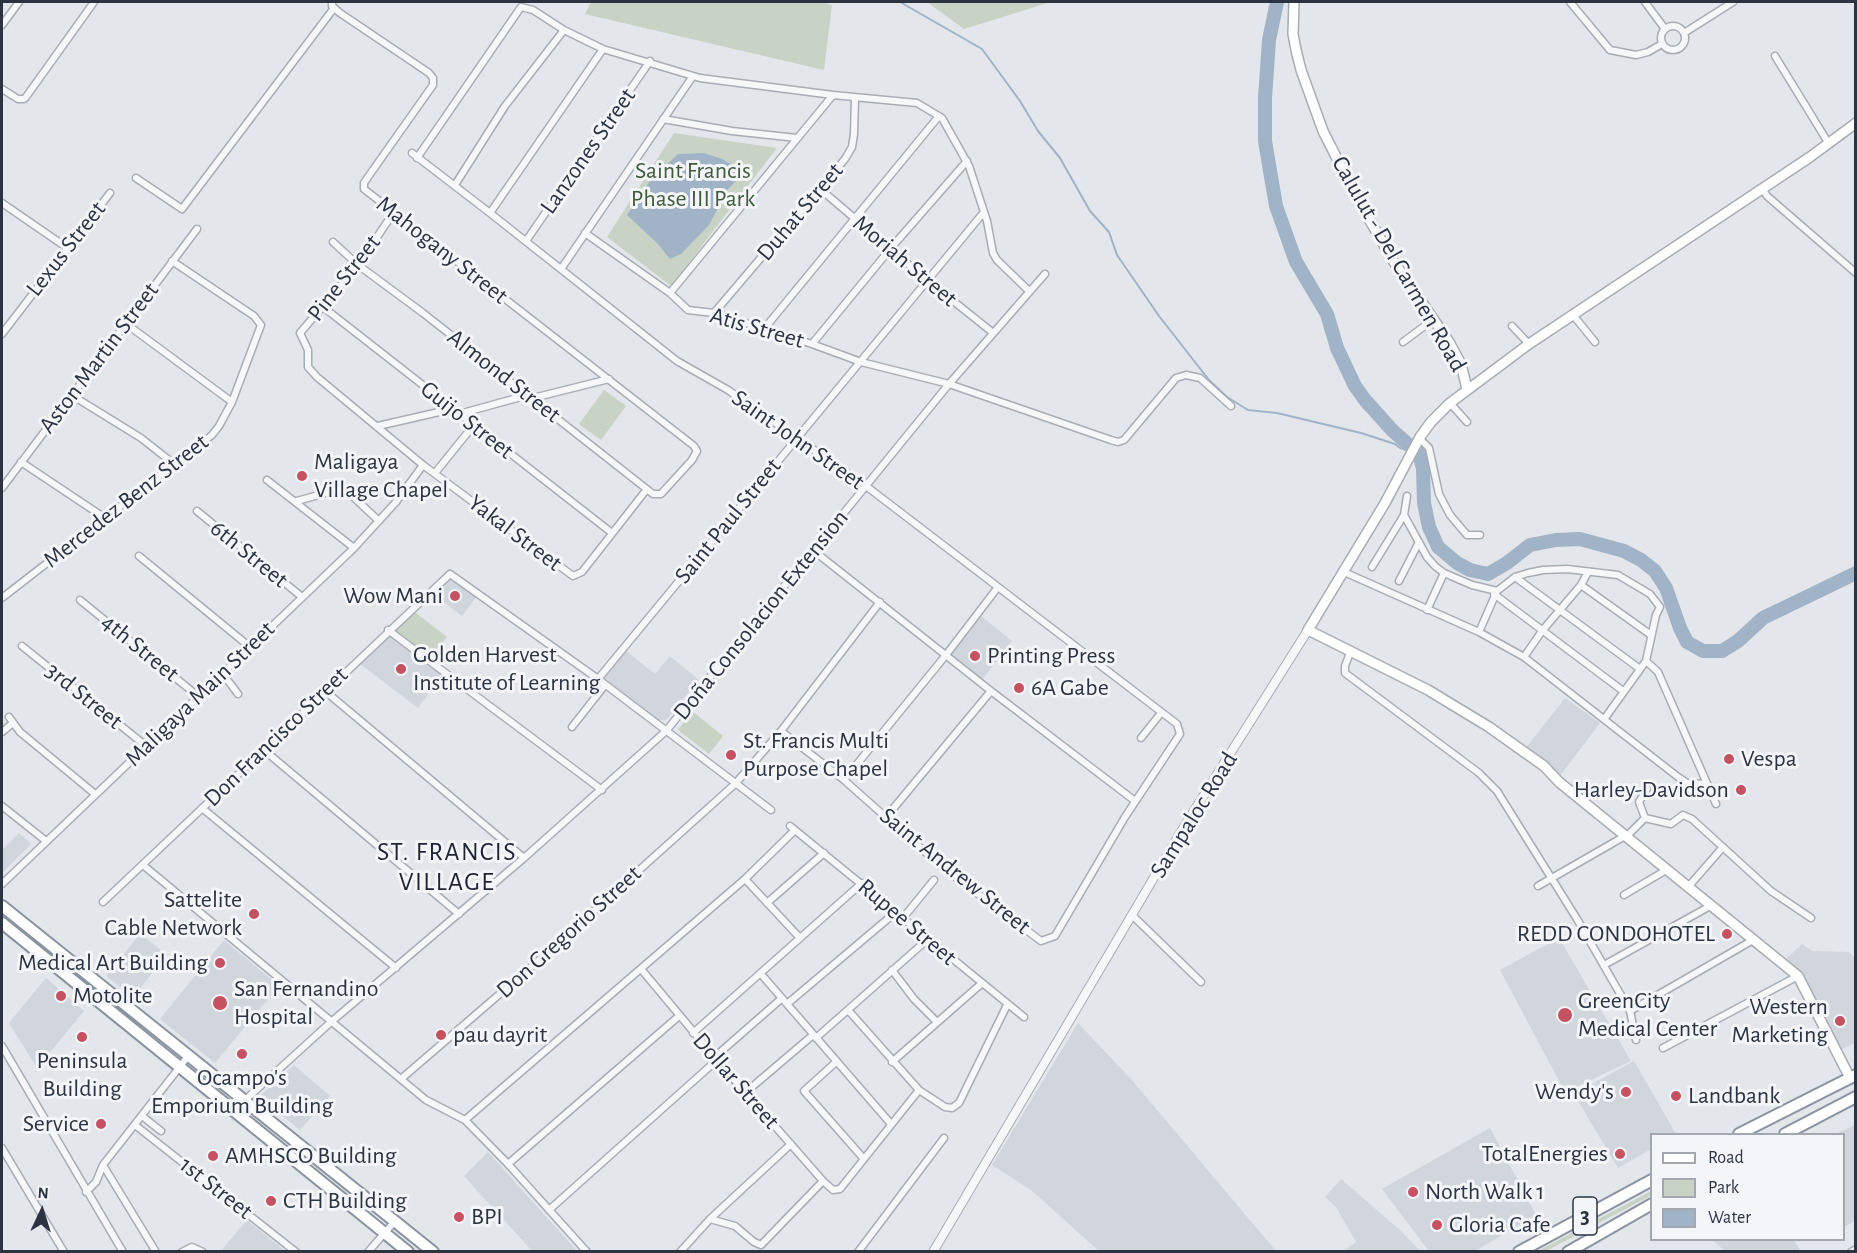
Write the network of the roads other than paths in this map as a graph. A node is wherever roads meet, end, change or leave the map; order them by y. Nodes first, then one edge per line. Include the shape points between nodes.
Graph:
1 (19, 2) edge
2 (94, 2) edge
3 (1294, 2) edge
4 (1570, 2) edge
5 (1645, 2) edge
6 (1733, 2) edge
7 (333, 5) edge
8 (2, 25) edge
9 (1665, 29) junction
10 (564, 30) junction
11 (1684, 33) junction
12 (1662, 44) junction
13 (603, 49) junction
14 (1775, 56) dead end
15 (650, 61) junction
16 (693, 76) junction
17 (2, 89) edge
18 (832, 95) junction
19 (855, 98) junction
20 (939, 116) junction
21 (663, 119) junction
22 (1856, 123) edge
23 (797, 138) junction
24 (1829, 144) junction
25 (967, 160) junction
26 (136, 178) dead end
27 (455, 185) junction
28 (819, 188) junction
29 (1762, 188) junction
30 (110, 193) dead end
31 (2, 203) edge
32 (394, 212) junction
33 (984, 212) junction
34 (490, 213) junction
35 (855, 219) junction
36 (197, 229) dead end
37 (585, 233) junction
38 (526, 240) junction
39 (333, 242) dead end
40 (66, 248) junction
41 (891, 248) junction
42 (172, 261) junction
43 (358, 265) junction
44 (561, 268) junction
45 (1856, 273) edge
46 (1045, 274) dead end
47 (927, 280) junction
48 (1029, 291) junction
49 (670, 293) junction
50 (323, 307) junction
51 (714, 313) junction
52 (1573, 315) junction
53 (1434, 319) junction
54 (124, 323) junction
55 (1512, 326) dead end
56 (764, 329) junction
57 (993, 332) junction
58 (2, 334) edge
59 (1403, 342) dead end
60 (1594, 342) dead end
61 (812, 344) junction
62 (1529, 344) junction
63 (861, 362) junction
64 (317, 377) joint
65 (609, 379) junction
66 (949, 384) junction
67 (1467, 389) junction
68 (73, 396) junction
69 (530, 397) junction
70 (232, 402) junction
71 (1450, 403) junction
72 (1231, 406) dead end
73 (452, 409) junction
74 (459, 414) junction
75 (1467, 422) dead end
76 (378, 426) junction
77 (473, 426) junction
78 (796, 439) junction
79 (1418, 440) junction
80 (21, 462) junction
81 (174, 464) junction
82 (423, 465) junction
83 (435, 473) junction
84 (267, 480) dead end
85 (866, 486) junction
86 (2, 488) edge
87 (647, 489) junction
88 (1407, 495) dead end
89 (297, 501) junction
90 (197, 511) dead end
91 (1404, 515) junction
92 (105, 518) junction
93 (380, 521) junction
94 (612, 533) junction
95 (1480, 535) dead end
96 (1419, 542) junction
97 (354, 548) junction
98 (814, 551) junction
99 (138, 556) dead end
100 (1372, 567) dead end
101 (1344, 572) junction
102 (1588, 572) junction
103 (1444, 573) junction
104 (1515, 577) junction
105 (1399, 581) dead end
106 (1581, 585) junction
107 (998, 587) junction
108 (1496, 592) junction
109 (302, 597) junction
110 (2, 598) edge
111 (80, 600) dead end
112 (880, 602) junction
113 (1427, 610) junction
114 (1562, 610) junction
115 (388, 630) junction
116 (1308, 630) junction
117 (1542, 631) junction
118 (1479, 632) junction
119 (1651, 635) junction
120 (22, 646) dead end
121 (250, 646) junction
122 (1351, 650) junction
123 (946, 655) junction
124 (1524, 657) junction
125 (1646, 661) junction
126 (1640, 669) junction
127 (223, 674) junction
128 (598, 680) junction
129 (604, 685) junction
130 (325, 691) junction
131 (991, 691) junction
132 (1623, 691) junction
133 (238, 694) dead end
134 (199, 697) junction
135 (1161, 713) junction
136 (1605, 718) junction
137 (572, 727) dead end
138 (666, 731) junction
139 (780, 731) junction
140 (2, 732) edge
141 (1141, 738) dead end
142 (146, 746) junction
143 (264, 750) junction
144 (844, 780) junction
145 (735, 784) junction
146 (1706, 784) junction
147 (1647, 789) dead end
148 (602, 790) junction
149 (95, 794) junction
150 (1135, 801) junction
151 (1716, 804) dead end
152 (2, 806) edge
153 (202, 808) junction
154 (771, 810) dead end
155 (887, 816) junction
156 (1645, 818) junction
157 (1626, 836) junction
158 (46, 841) junction
159 (1723, 847) junction
160 (824, 853) junction
161 (524, 858) junction
162 (143, 865) junction
163 (1668, 869) junction
164 (1551, 877) junction
165 (745, 879) junction
166 (934, 880) dead end
167 (862, 883) junction
168 (2, 884) edge
169 (1538, 886) dead end
170 (1689, 886) junction
171 (1624, 895) dead end
172 (103, 902) dead end
173 (767, 903) junction
174 (1712, 905) junction
175 (2, 906) edge
176 (896, 912) junction
177 (459, 914) junction
178 (1133, 916) junction
179 (903, 918) junction
180 (1811, 918) dead end
181 (2, 923) edge
182 (799, 938) junction
183 (928, 939) junction
184 (1753, 940) junction
185 (1604, 965) junction
186 (396, 968) junction
187 (641, 969) junction
188 (892, 970) junction
189 (761, 974) junction
190 (1798, 976) junction
191 (1201, 982) dead end
192 (981, 984) junction
193 (781, 999) junction
194 (787, 1004) junction
195 (1008, 1005) junction
196 (848, 1010) junction
197 (1630, 1011) junction
198 (680, 1016) junction
199 (1024, 1017) dead end
200 (331, 1022) junction
201 (937, 1022) junction
202 (693, 1032) junction
203 (815, 1037) junction
204 (1636, 1040) dead end
205 (2, 1046) edge
206 (1663, 1048) dead end
207 (189, 1055) junction
208 (717, 1060) junction
209 (836, 1062) junction
210 (892, 1062) junction
211 (179, 1067) junction
212 (1853, 1076) edge
213 (401, 1078) junction
214 (919, 1090) junction
215 (746, 1092) junction
216 (1856, 1097) edge
217 (245, 1100) junction
218 (236, 1111) junction
219 (142, 1116) junction
220 (465, 1120) junction
221 (891, 1124) junction
222 (135, 1125) junction
223 (161, 1131) dead end
224 (1741, 1133) edge
225 (1787, 1133) edge
226 (944, 1138) dead end
227 (791, 1144) junction
228 (2, 1148) edge
229 (864, 1159) junction
230 (508, 1164) junction
231 (104, 1165) junction
232 (822, 1181) junction
233 (1650, 1181) edge
234 (86, 1192) junction
235 (1650, 1205) edge
236 (549, 1210) junction
237 (710, 1219) junction
238 (395, 1221) junction
239 (384, 1232) junction
240 (1856, 1249) edge
241 (64, 1251) edge
242 (123, 1251) edge
243 (156, 1251) edge
244 (182, 1251) edge
245 (203, 1251) edge
246 (296, 1251) edge
247 (369, 1251) edge
248 (408, 1251) edge
249 (433, 1251) edge
250 (586, 1251) edge
251 (680, 1251) edge
252 (858, 1251) edge
253 (933, 1251) edge
254 (1519, 1251) edge
255 (1568, 1251) edge
256 (1851, 1251) edge

1 - 8 street
2 - 17 street via 26,97 15,98
3 - 53 main road, Calulut - Del Carmen Road via 1296,50 1323,131 1392,259
4 - 12 street via 1610,50 1636,55
5 - 9 street
6 - 11 street
7 - 26 street via 182,209
7 - 32 street, Mahogany Street via 433,78 433,84 364,183 364,189
9 - 11 street via 1672,26
9 - 12 street
10 - 13 street
10 - 27 street via 505,106
10 - 27 street, Saint John Street via 533,10 521,7 415,156
11 - 12 street via 1679,49 1666,49
13 - 15 street
13 - 34 street
14 - 24 street
15 - 16 street
15 - 38 street, Lanzones Street
16 - 18 street
16 - 21 street
18 - 19 street
18 - 23 street
19 - 20 street via 917,103
19 - 28 street, Duhat Street via 852,147
20 - 25 street
20 - 35 street
21 - 23 street
21 - 37 street
22 - 24 main road, Sampaloc Road
23 - 49 street
24 - 29 main road, Sampaloc Road
25 - 33 street
25 - 41 street
27 - 34 street, Saint John Street
28 - 35 street, Moriah Street
28 - 51 street, Duhat Street
29 - 45 street
29 - 52 main road, Sampaloc Road
30 - 40 street, Lexus Street
31 - 40 street
32 - 43 street, Pine Street
32 - 65 street, Mahogany Street
33 - 47 street, Saint Paul Street
33 - 48 street via 993,253
34 - 38 street, Saint John Street
35 - 41 street, Moriah Street
35 - 56 street
36 - 42 street, Aston Martin Street
37 - 44 street
37 - 49 street, Atis Street
38 - 44 street, Saint John Street
39 - 43 street, Almond Street
40 - 58 street, Lexus Street
41 - 47 street, Moriah Street
41 - 61 street
42 - 54 street, Aston Martin Street
42 - 70 street, Mercedez Benz Street via 254,316 261,325
43 - 50 street, Pine Street
43 - 69 street, Almond Street
44 - 78 street, Saint John Street via 677,361 728,390
46 - 48 street, Doña Consolacion Extension
47 - 57 street, Moriah Street
47 - 63 street, Saint Paul Street
48 - 57 street, Doña Consolacion Extension
49 - 51 street, Atis Street via 688,310
50 - 64 street, Pine Street via 300,333 308,350 308,367
50 - 73 street, Guijo Street
51 - 56 street, Atis Street
52 - 60 street
52 - 62 main road, Sampaloc Road
53 - 59 street
53 - 67 main road, Calulut - Del Carmen Road via 1461,364
54 - 68 street, Aston Martin Street
54 - 70 street
55 - 62 street
56 - 61 street, Atis Street
57 - 66 street, Doña Consolacion Extension
61 - 63 street, Atis Street
62 - 67 main road, Sampaloc Road
63 - 66 street, Atis Street
63 - 78 street, Saint Paul Street
64 - 76 street, Yakal Street
65 - 69 street
65 - 87 street, Mahogany Street via 697,451 661,494
66 - 72 street, Atis Street via 1118,442 1124,440 1176,378 1200,378
66 - 85 street, Doña Consolacion Extension
67 - 71 main road, Sampaloc Road
68 - 80 street, Aston Martin Street
68 - 81 street via 141,438
69 - 74 street
69 - 87 street, Almond Street
70 - 81 street, Mercedez Benz Street via 212,435
71 - 75 street
71 - 79 main road, Sampaloc Road
73 - 74 street, Guijo Street
73 - 76 street
74 - 77 street, Guijo Street
76 - 82 street, Yakal Street
77 - 83 street
77 - 94 street, Guijo Street
78 - 85 street, Saint John Street
78 - 128 street, Saint Paul Street
79 - 95 street via 1429,448 1439,494 1450,515 1467,535
79 - 101 main road, Sampaloc Road
80 - 86 street, Aston Martin Street
80 - 92 street
81 - 92 street, Mercedez Benz Street
82 - 83 street, Yakal Street
82 - 93 street, Maligaya Main Street
83 - 94 street, Yakal Street via 573,576 582,572
84 - 89 street
85 - 98 street, Doña Consolacion Extension
85 - 107 street, Saint John Street
87 - 94 street
88 - 91 street
89 - 93 street via 347,491
89 - 97 street
90 - 109 street, 6th Street
91 - 96 street
91 - 100 street
92 - 110 street, Mercedez Benz Street
93 - 97 street, Maligaya Main Street
96 - 103 street
96 - 105 street
97 - 109 street, Maligaya Main Street
98 - 112 street
98 - 138 street, Doña Consolacion Extension
99 - 121 street
101 - 113 street
101 - 116 main road, Sampaloc Road
102 - 104 street via 1543,570
102 - 106 street
102 - 119 street via 1618,575 1650,594 1660,607
103 - 108 street
103 - 113 street
104 - 108 street
104 - 114 street
106 - 114 street
106 - 119 street
107 - 123 street
107 - 135 street, Saint John Street
108 - 117 street
108 - 118 street
109 - 121 street, Maligaya Main Street
111 - 134 street, 4th Street
112 - 123 street
112 - 139 street, Don Gregorio Street
113 - 118 street
114 - 117 street
114 - 126 street
115 - 128 street, Don Francisco Street via 450,574
115 - 130 street, Don Francisco Street
115 - 148 street
116 - 122 main road
116 - 178 street, Sampaloc Road via 1182,830
117 - 124 street
117 - 132 street
118 - 124 street
119 - 125 street
120 - 142 street, 3rd Street
121 - 127 street, Maligaya Main Street
122 - 157 main road via 1489,727 1544,766
122 - 164 street via 1346,673 1490,783
123 - 131 street
123 - 144 street
124 - 136 street
125 - 126 street
125 - 146 street via 1658,672
126 - 132 street
127 - 133 street
127 - 134 street, Maligaya Main Street
128 - 129 street
129 - 137 street
129 - 138 street
130 - 143 street, Don Francisco Street
130 - 161 street
131 - 150 street
131 - 155 street
132 - 136 street
134 - 142 street, Maligaya Main Street
135 - 141 street
135 - 150 street, Saint John Street via 1177,724 1179,737
136 - 146 street via 1687,783
138 - 145 street
138 - 148 street, Doña Consolacion Extension
139 - 144 street, Saint Andrew Street
139 - 145 street, Don Gregorio Street
140 - 149 street via 11,720 20,732
142 - 149 street, Maligaya Main Street
143 - 153 street, Don Francisco Street
143 - 177 street
144 - 155 street, Saint Andrew Street
145 - 154 street
145 - 213 street, Don Gregorio Street
146 - 151 street
147 - 156 street via 1639,802
148 - 161 street, Doña Consolacion Extension
149 - 158 street, Maligaya Main Street
150 - 155 street, Saint Andrew Street via 1055,936 1046,941 1038,940 942,867
152 - 158 street
153 - 162 street, Don Francisco Street
153 - 186 street
156 - 157 street
156 - 159 street via 1671,824 1683,815
157 - 163 main road
157 - 164 street
158 - 168 street, Maligaya Main Street
159 - 170 street
159 - 180 street via 1771,891
160 - 165 street, Rupee Street via 793,828
160 - 167 street, Rupee Street
160 - 173 street
161 - 177 street, Doña Consolacion Extension
162 - 172 street, Don Francisco Street
162 - 200 street
163 - 170 main road
163 - 171 street
164 - 169 street
164 - 185 street
165 - 173 street
165 - 187 street
166 - 179 street
167 - 176 street, Rupee Street
167 - 182 street
170 - 174 main road
173 - 182 street
174 - 184 main road
174 - 185 street
175 - 207 highway
176 - 179 street, Rupee Street
176 - 194 street
177 - 186 street, Doña Consolacion Extension
178 - 191 street
178 - 253 street, Sampaloc Road
179 - 183 street, Rupee Street
181 - 211 highway
182 - 189 street
183 - 188 street
183 - 192 street, Rupee Street
184 - 190 main road
184 - 197 street
185 - 197 street
186 - 200 street, Doña Consolacion Extension
187 - 198 street, Dollar Street
187 - 220 street
188 - 196 street
188 - 201 street
189 - 193 street
189 - 202 street
190 - 206 street
190 - 212 main road
192 - 195 street, Rupee Street
192 - 201 street
193 - 194 street
193 - 208 street via 717,1055
194 - 203 street
195 - 199 street, Rupee Street
195 - 214 street via 958,1103 952,1108 945,1107
196 - 203 street
196 - 210 street
197 - 204 street
198 - 202 street, Dollar Street
198 - 230 street
200 - 213 street
200 - 217 street, Doña Consolacion Extension
201 - 210 street
202 - 208 street, Dollar Street
203 - 209 street
203 - 215 street
205 - 234 street
207 - 211 street
207 - 217 highway
208 - 215 street, Dollar Street
208 - 236 street
209 - 221 street
209 - 229 street via 804,1090
210 - 214 street
211 - 218 highway
211 - 219 street
212 - 224 highway
213 - 220 street via 426,1100
214 - 221 street
215 - 227 street, Dollar Street
216 - 225 highway
217 - 218 street, Doña Consolacion Extension
217 - 238 highway
218 - 239 highway
219 - 222 street
219 - 223 street
220 - 230 street
221 - 229 street
222 - 231 street
222 - 246 street, 1st Street
226 - 252 street
227 - 232 street, Dollar Street
227 - 237 street
228 - 241 street
229 - 232 street, Dollar Street via 840,1189 833,1190
230 - 236 street
231 - 234 street
231 - 243 street
232 - 237 street via 761,1245 735,1226
233 - 254 highway, 3
234 - 242 street
235 - 255 highway, 3
236 - 250 street
237 - 251 street
238 - 239 street
238 - 249 highway
239 - 247 street
239 - 248 highway
240 - 256 street
244 - 245 street via 192,1247

